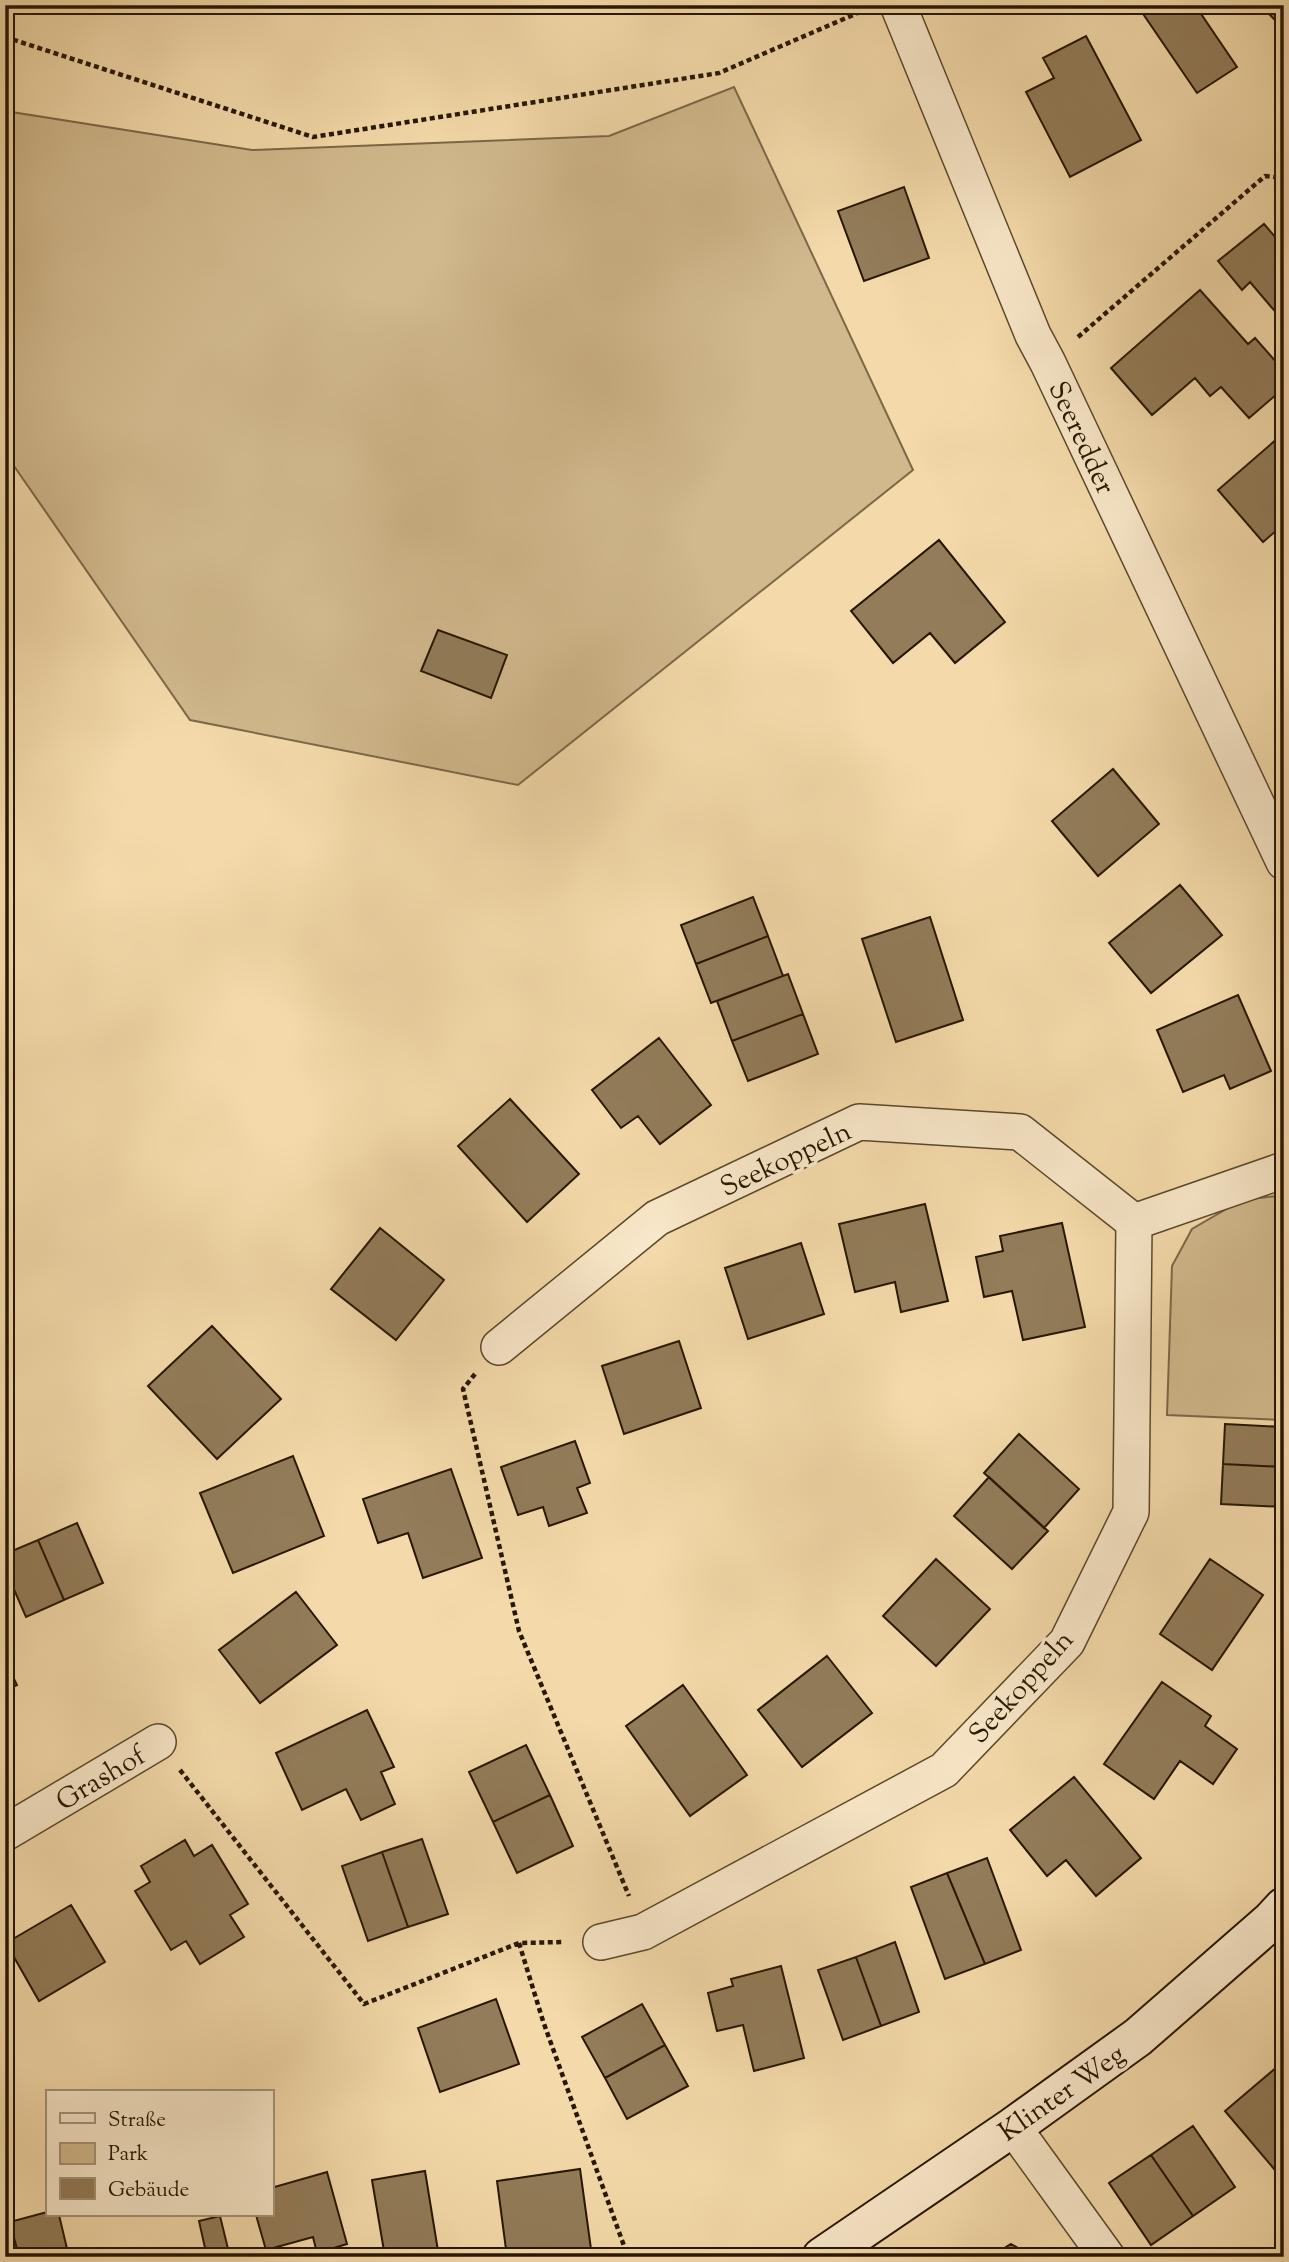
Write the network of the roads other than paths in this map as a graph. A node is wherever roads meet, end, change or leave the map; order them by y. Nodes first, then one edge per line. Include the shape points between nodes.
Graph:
1 (898, 5) edge
2 (1284, 862) edge
3 (1284, 1170) edge
4 (1134, 1222) junction
5 (499, 1347) road end
6 (158, 1742) road end
7 (5, 1833) edge
8 (1284, 1908) edge
9 (601, 1942) road end
10 (1013, 2127) junction
11 (822, 2257) edge
12 (1107, 2257) edge

1 - 2 street, Seeredder via 1033,335
3 - 4 street
4 - 5 street, Seekoppeln via 1020,1132 859,1122 657,1218
4 - 9 street, Seekoppeln via 1130,1513 1067,1642 944,1770 643,1932
6 - 7 street, Grashof
8 - 10 street, Klinter Weg via 1138,2037
10 - 11 street, Klinter Weg
10 - 12 street

